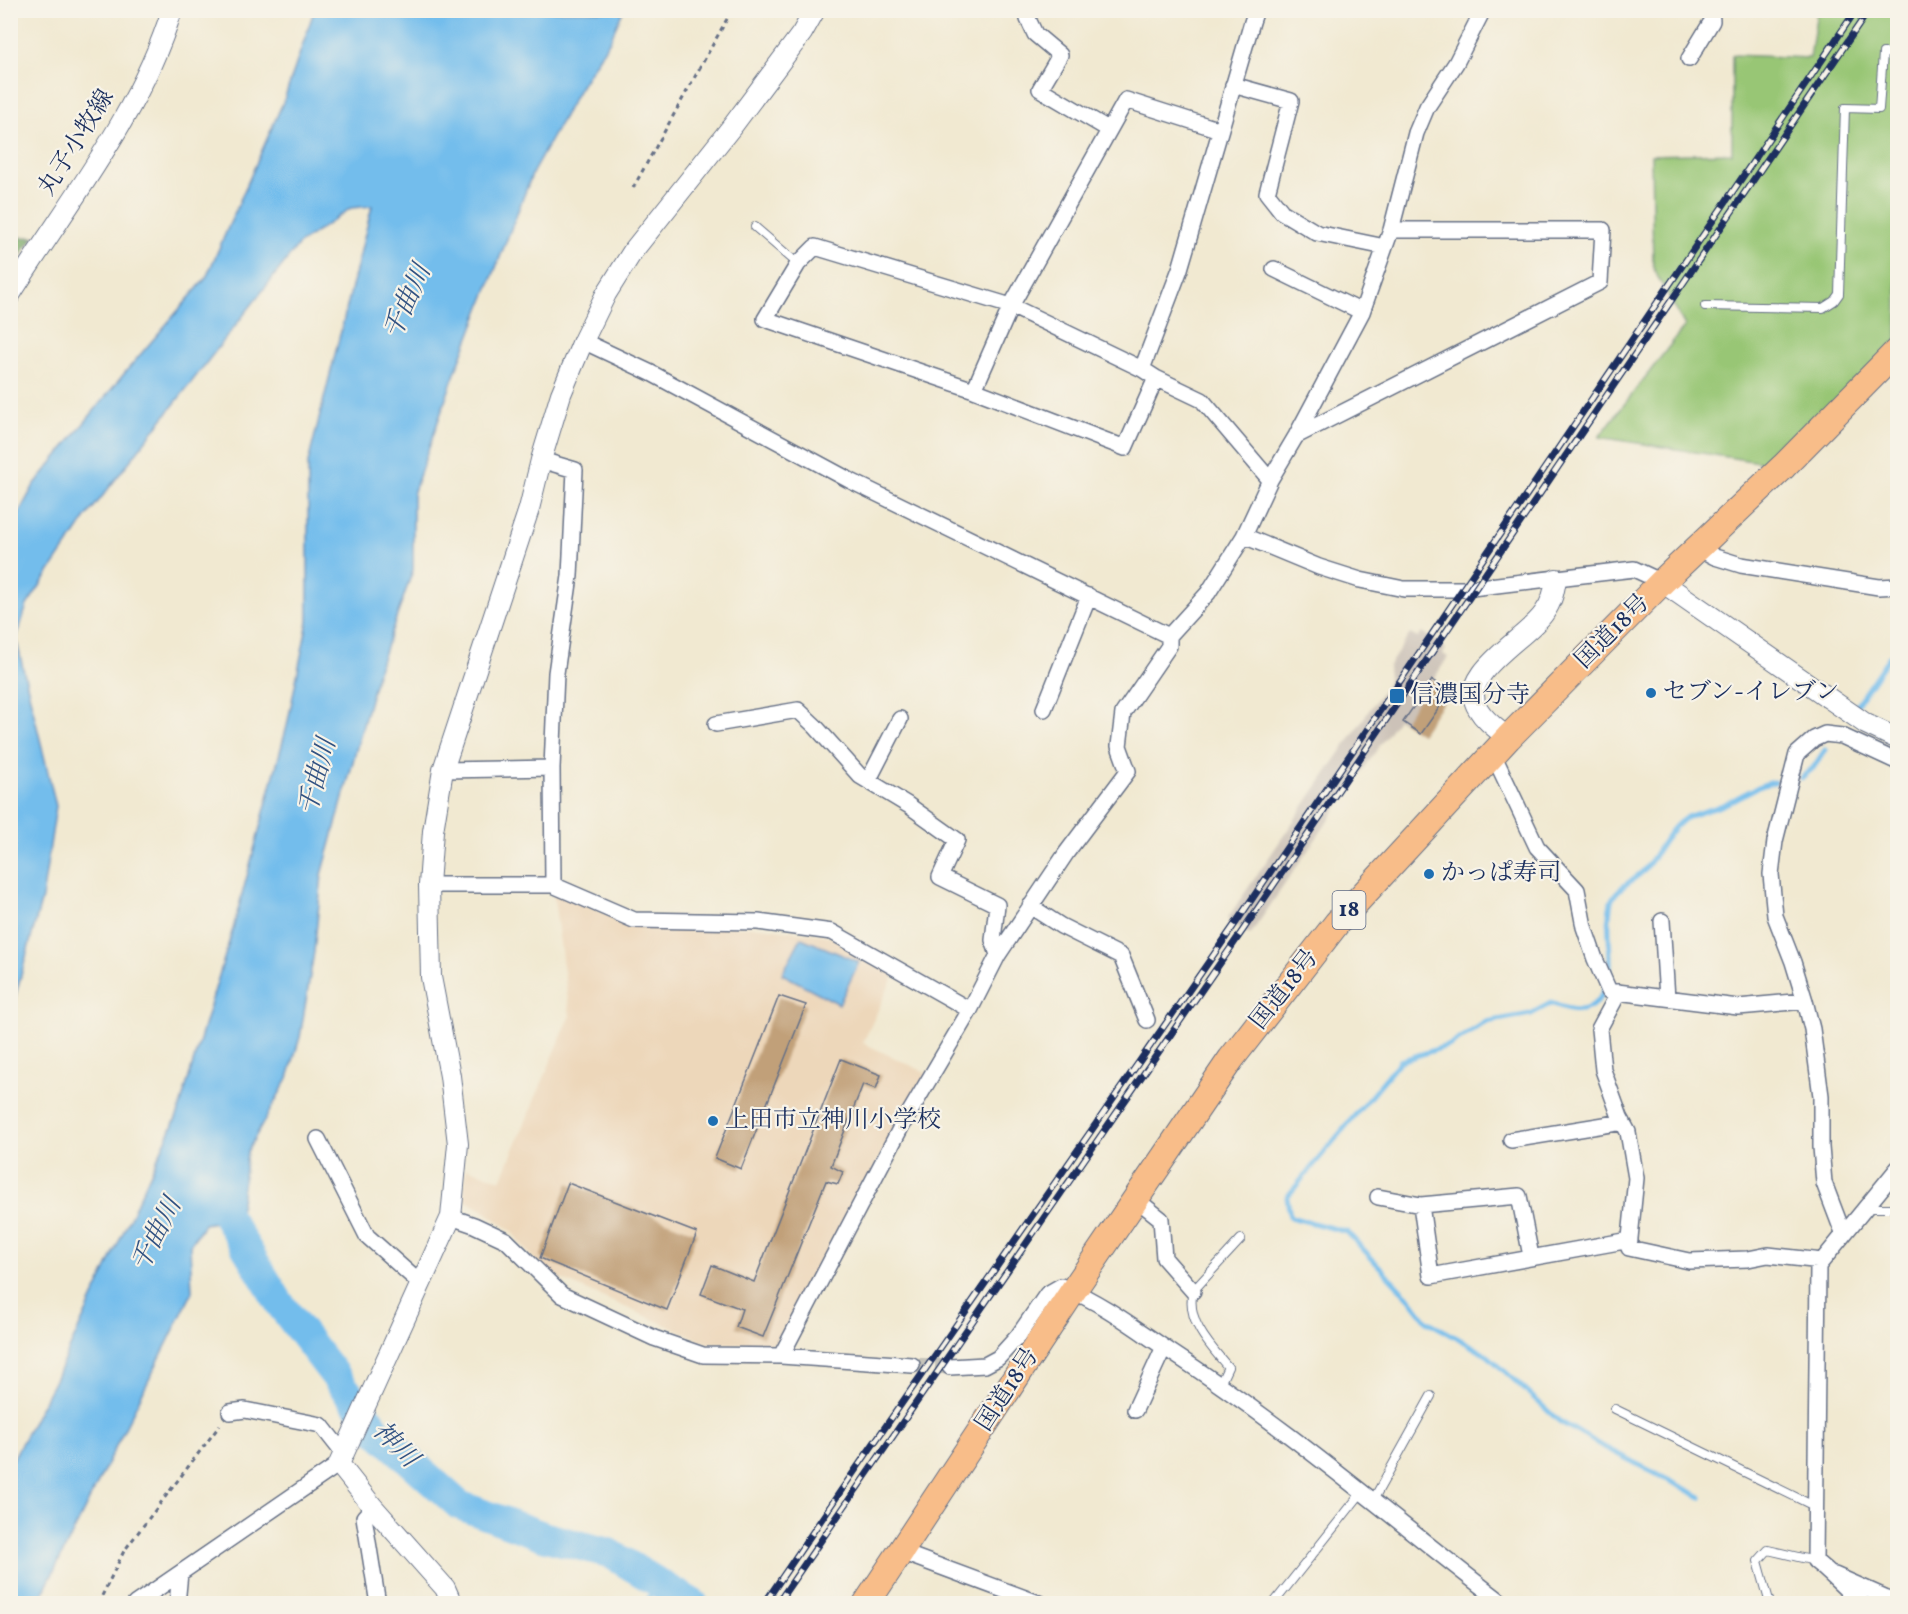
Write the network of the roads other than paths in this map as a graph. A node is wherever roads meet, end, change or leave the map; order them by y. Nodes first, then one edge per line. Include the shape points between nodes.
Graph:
1 (172, 10) edge
2 (815, 10) edge
3 (1031, 10) edge
4 (1256, 10) edge
5 (1483, 10) edge
6 (1711, 10) edge
7 (1898, 53) edge
8 (1689, 58) dead end
9 (1233, 85) junction
10 (1108, 129) junction
11 (1220, 130) junction
12 (755, 227) dead end
13 (1391, 230) junction
14 (1385, 247) junction
15 (798, 264) junction
16 (1274, 268) dead end
17 (10, 295) edge
18 (1011, 306) junction
19 (1705, 306) dead end
20 (1362, 312) junction
21 (583, 341) junction
22 (1898, 350) edge
23 (1142, 369) junction
24 (1156, 378) junction
25 (974, 390) junction
26 (1296, 436) junction
27 (541, 460) junction
28 (1270, 480) junction
29 (1244, 536) junction
30 (1698, 548) junction
31 (1556, 579) junction
32 (1662, 582) junction
33 (1898, 586) edge
34 (1089, 596) junction
35 (1169, 636) junction
36 (1044, 709) dead end
37 (900, 719) dead end
38 (716, 724) dead end
39 (1898, 739) edge
40 (1501, 746) junction
41 (1898, 762) edge
42 (552, 768) junction
43 (443, 770) junction
44 (868, 781) junction
45 (429, 885) junction
46 (553, 885) junction
47 (1030, 906) junction
48 (1662, 921) dead end
49 (998, 955) junction
50 (1619, 992) junction
51 (1667, 998) junction
52 (1804, 1001) junction
53 (970, 1010) junction
54 (1147, 1020) dead end
55 (1623, 1122) junction
56 (318, 1138) dead end
57 (1511, 1140) dead end
58 (1898, 1168) edge
59 (1378, 1197) dead end
60 (1136, 1199) junction
61 (1421, 1205) junction
62 (1864, 1208) junction
63 (1898, 1208) edge
64 (450, 1217) junction
65 (1843, 1233) junction
66 (1241, 1239) dead end
67 (1630, 1240) junction
68 (1532, 1256) junction
69 (1822, 1260) junction
70 (420, 1286) junction
71 (1073, 1291) junction
72 (1193, 1291) junction
73 (1164, 1347) junction
74 (782, 1356) junction
75 (912, 1365) tunnel mouth
76 (950, 1367) tunnel mouth
77 (1220, 1384) junction
78 (1431, 1396) dead end
79 (1615, 1409) dead end
80 (1135, 1410) dead end
81 (230, 1412) road end
82 (341, 1459) junction
83 (1367, 1497) junction
84 (373, 1508) junction
85 (1816, 1508) junction
86 (896, 1559) junction
87 (1815, 1561) junction
88 (1830, 1572) junction
89 (180, 1573) junction
90 (1898, 1600) edge
91 (135, 1604) edge
92 (177, 1604) edge
93 (378, 1604) edge
94 (452, 1604) edge
95 (866, 1604) edge
96 (1041, 1604) edge
97 (1274, 1604) edge
98 (1504, 1604) edge
99 (1770, 1604) edge
100 (1863, 1604) edge

1 - 17 street, 丸子小牧線 via 160,47 132,107
2 - 21 street via 734,124 633,251
3 - 10 street via 1028,19 1035,34 1060,55 1040,89
4 - 9 street
5 - 13 street via 1416,133
6 - 8 street via 1712,21
7 - 19 lane via 1883,52 1879,108 1845,108 1839,294 1834,301 1824,308
9 - 11 street
9 - 14 street via 1291,101 1267,193 1282,212 1317,233
10 - 11 street via 1126,100
10 - 18 street
11 - 23 street via 1180,268
12 - 15 lane
13 - 14 street
13 - 26 street via 1603,230 1600,282
14 - 20 street
15 - 18 street via 815,247
15 - 25 street via 765,320
16 - 20 street
18 - 23 street
18 - 25 street
20 - 26 street
21 - 27 street via 561,394
21 - 34 street via 651,373 851,481
22 - 30 highway, 国道18号 / 18
23 - 24 street
24 - 25 street via 1125,448
24 - 28 street via 1202,400
26 - 28 street
27 - 42 street via 575,470 570,576 556,673
27 - 43 street via 529,509
28 - 29 street
29 - 31 street via 1319,567 1404,589 1463,589
29 - 35 street via 1208,593
30 - 32 highway, 国道18号 / 18
30 - 33 street via 1741,565 1879,587
31 - 32 street via 1634,569
31 - 40 street via 1554,595 1544,614 1478,678 1476,707
32 - 39 street via 1866,724
32 - 40 highway, 国道18号 / 18
34 - 35 street
34 - 36 street
35 - 47 street via 1169,646 1123,713 1119,746 1128,771
37 - 44 street
38 - 44 street via 798,710
40 - 50 street via 1537,847 1577,890 1595,959 1609,991
40 - 60 highway, 国道18号 / 18 via 1337,923 1232,1059
41 - 52 street via 1842,736 1814,739 1797,754 1775,841 1771,874 1775,916
42 - 43 street
42 - 46 street
43 - 45 street
44 - 49 street via 957,840 940,877 997,905 993,940
45 - 46 street
45 - 64 street via 431,977 458,1144
46 - 53 street via 634,920 758,922 832,932
47 - 49 street
47 - 54 street via 1120,956
48 - 51 street
49 - 53 street
50 - 51 street
50 - 55 street via 1599,1029 1603,1070
51 - 52 street via 1738,1007
52 - 65 street via 1821,1096 1824,1184
53 - 74 street via 901,1127
55 - 57 street
55 - 67 street via 1636,1178
56 - 70 street via 368,1236
58 - 62 street
59 - 61 street
60 - 71 highway, 国道18号 / 18
60 - 72 street via 1161,1220 1164,1258
61 - 68 street via 1519,1196
61 - 68 street via 1431,1276
62 - 63 lane
62 - 65 street
64 - 70 street
64 - 74 street via 506,1240 562,1295 654,1338 703,1355
65 - 69 street
66 - 72 lane
67 - 68 street
67 - 69 street via 1629,1248 1689,1260 1768,1255
69 - 85 street via 1818,1266
70 - 82 street
71 - 73 street via 1102,1305
71 - 76 street via 1061,1286 1047,1294 998,1358 985,1365
71 - 86 highway, 国道18号 / 18
72 - 77 lane via 1195,1319 1208,1344 1228,1367
73 - 77 street
73 - 80 street
74 - 75 street
77 - 83 street
78 - 83 lane
79 - 85 lane
81 - 82 street via 245,1410 321,1425
82 - 84 street
82 - 89 street
83 - 97 lane
83 - 98 street
84 - 93 street via 364,1517
84 - 94 street via 445,1588
85 - 87 street
86 - 95 highway, 国道18号 / 18
86 - 96 street
87 - 88 street
87 - 99 lane via 1768,1550 1758,1561
88 - 90 street
88 - 100 street
89 - 91 street
89 - 92 street

